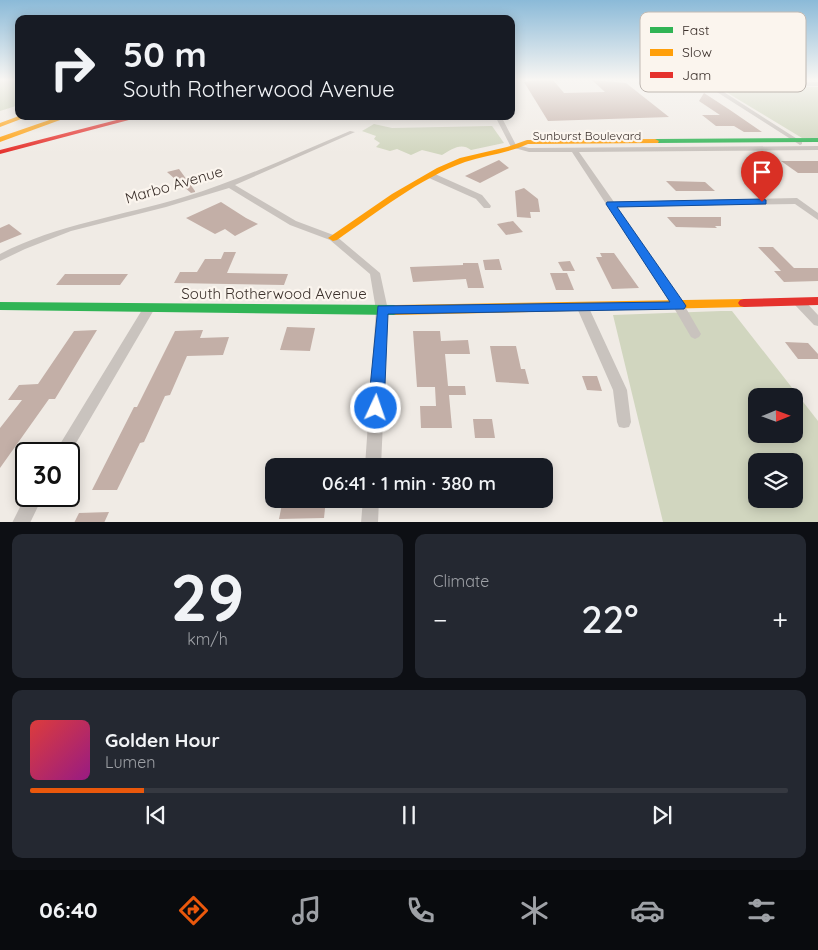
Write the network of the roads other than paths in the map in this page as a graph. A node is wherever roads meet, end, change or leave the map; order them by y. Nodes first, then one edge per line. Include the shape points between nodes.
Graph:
1 (739, 104) edge
2 (15, 117) edge
3 (15, 119) edge
4 (41, 120) edge
5 (57, 120) edge
6 (124, 120) edge
7 (500, 120) edge
8 (0, 123) edge
9 (352, 132) dead end
10 (0, 134) edge
11 (0, 140) edge
12 (794, 140) junction
13 (818, 140) edge
14 (513, 146) junction
15 (807, 148) junction
16 (818, 148) edge
17 (574, 150) junction
18 (0, 152) edge
19 (432, 176) junction
20 (230, 185) junction
21 (611, 204) junction
22 (487, 206) dead end
23 (818, 218) edge
24 (333, 238) junction
25 (0, 258) edge
26 (818, 301) edge
27 (799, 302) junction
28 (0, 306) edge
29 (679, 306) junction
30 (148, 308) junction
31 (583, 308) junction
32 (382, 310) junction
33 (818, 322) edge
34 (695, 334) dead end
35 (624, 422) dead end
36 (68, 442) edge
37 (373, 458) edge
38 (29, 507) edge
39 (370, 508) edge
40 (20, 522) edge
41 (369, 522) edge

1 - 12 street
2 - 8 main road
3 - 8 main road
4 - 10 main road
5 - 11 main road
6 - 18 main road
7 - 14 street
9 - 20 street, Marbo Avenue
12 - 13 main road, Sunburst Boulevard
12 - 14 main road, Sunburst Boulevard via 527,142
12 - 15 street
14 - 17 street, Sunburst Boulevard via 529,150
14 - 19 main road via 478,154
15 - 16 street, Sunburst Boulevard
15 - 17 street, Sunburst Boulevard
17 - 21 street
19 - 22 street via 479,198
19 - 24 main road
20 - 24 street via 293,223
20 - 25 street, Marbo Avenue via 70,228
21 - 23 street via 797,201
21 - 29 street
24 - 32 street via 375,273
26 - 27 main road, South Rotherwood Avenue
27 - 29 main road, South Rotherwood Avenue
27 - 33 street
28 - 30 main road, South Rotherwood Avenue
29 - 31 main road, South Rotherwood Avenue
29 - 34 street
30 - 32 main road, South Rotherwood Avenue
30 - 36 street
31 - 32 main road, South Rotherwood Avenue
31 - 35 street via 620,390
32 - 37 street
38 - 40 street
39 - 41 street

